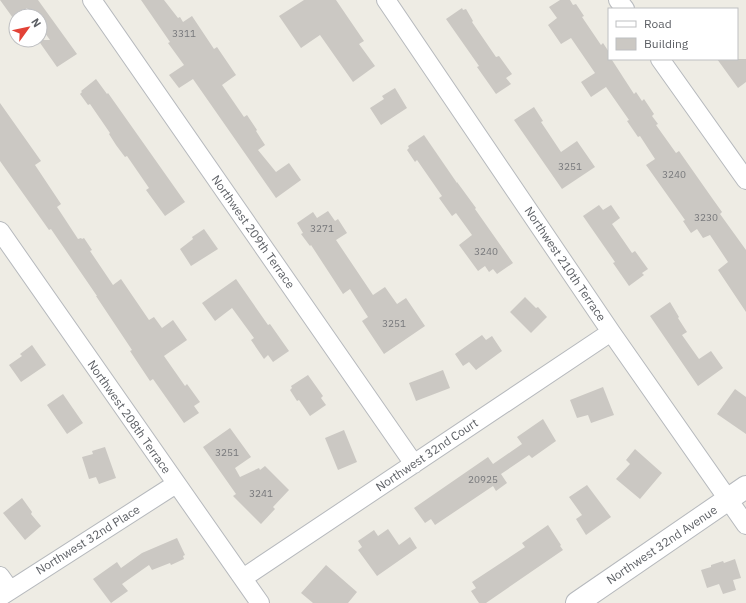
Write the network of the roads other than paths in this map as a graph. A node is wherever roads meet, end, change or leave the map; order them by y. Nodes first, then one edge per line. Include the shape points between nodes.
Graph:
1 (92, 0) edge
2 (386, 0) edge
3 (618, 0) edge
4 (624, 8) edge
5 (661, 60) edge
6 (746, 180) edge
7 (0, 230) edge
8 (611, 332) junction
9 (414, 464) junction
10 (176, 484) junction
11 (746, 487) edge
12 (728, 499) junction
13 (746, 525) edge
14 (243, 578) junction
15 (3, 588) edge
16 (260, 603) edge
17 (577, 603) edge

1 - 9 street, Northwest 209th Terrace
2 - 8 street, Northwest 210th Terrace
3 - 4 street
5 - 6 street
7 - 10 street, Northwest 208th Terrace
8 - 9 street, Northwest 32nd Court
8 - 12 street, Northwest 210th Terrace
9 - 14 street, Northwest 32nd Court
10 - 14 street, Northwest 208th Terrace
10 - 15 street, Northwest 32nd Place
11 - 12 street, Northwest 32nd Avenue
12 - 13 street, Northwest 210th Terrace
12 - 17 street, Northwest 32nd Avenue
14 - 16 street, Northwest 208th Terrace

